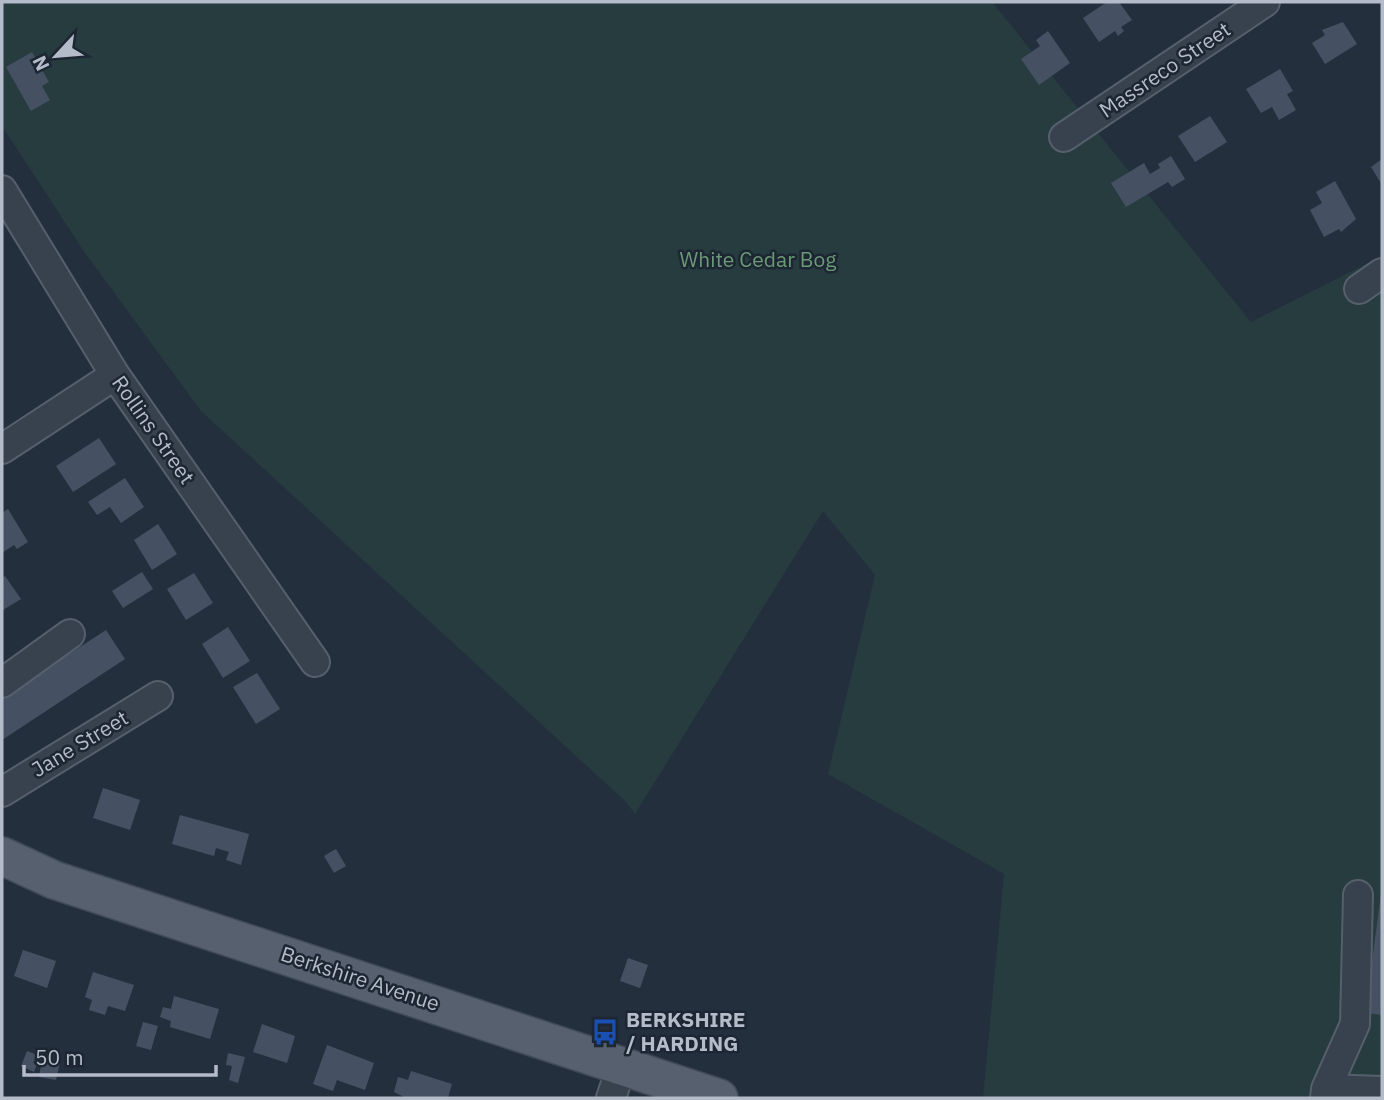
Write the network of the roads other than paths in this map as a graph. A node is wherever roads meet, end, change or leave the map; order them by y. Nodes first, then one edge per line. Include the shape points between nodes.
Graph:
1 (1265, 2) edge
2 (1064, 137) dead end
3 (2, 190) edge
4 (1382, 273) edge
5 (1359, 289) dead end
6 (115, 375) junction
7 (2, 449) edge
8 (71, 634) dead end
9 (315, 662) dead end
10 (2, 683) edge
11 (158, 696) dead end
12 (2, 792) edge
13 (2, 856) edge
14 (1358, 895) dead end
15 (617, 1082) edge
16 (1382, 1091) edge
17 (1325, 1094) edge
18 (719, 1098) edge

1 - 2 street, Massreco Street
3 - 6 street, Rollins Street
4 - 5 street
6 - 7 street
6 - 9 street, Rollins Street
8 - 10 street
11 - 12 street, Jane Street
13 - 15 main road, Berkshire Avenue via 54,880
14 - 17 street via 1355,1024
15 - 18 main road, Berkshire Avenue
16 - 17 street

